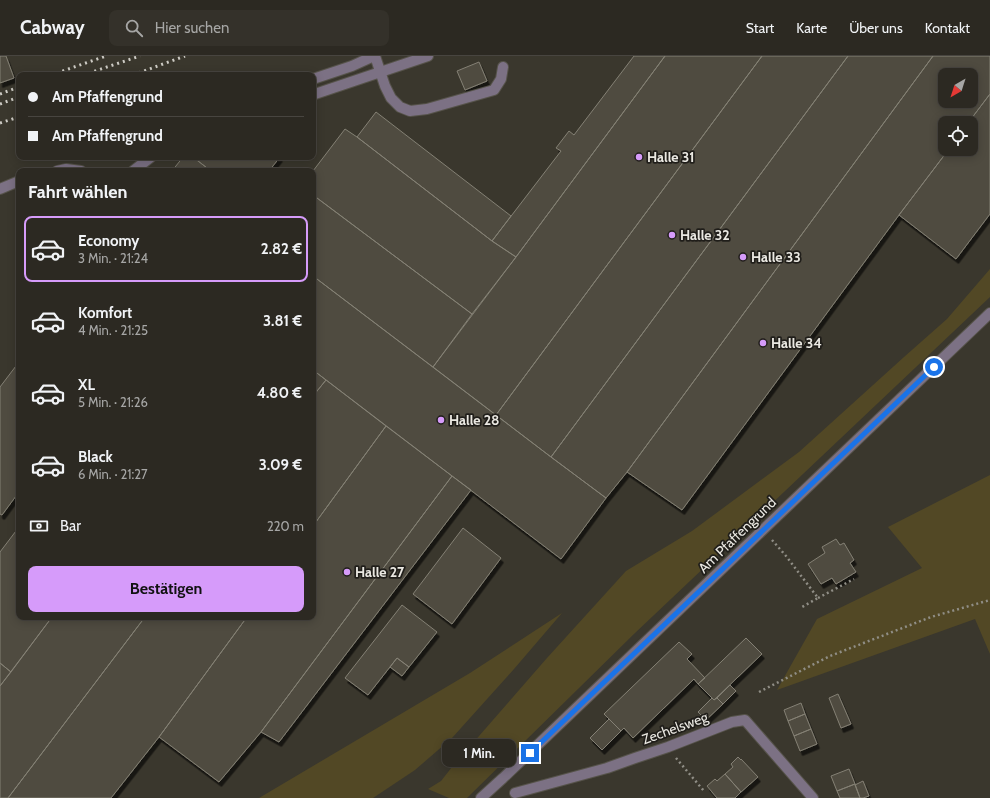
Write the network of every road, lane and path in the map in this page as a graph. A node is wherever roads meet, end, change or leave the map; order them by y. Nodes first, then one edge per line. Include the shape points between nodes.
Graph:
1 (374, 56) edge
2 (428, 56) edge
3 (503, 67) dead end
4 (380, 73) junction
5 (316, 78) edge
6 (316, 94) edge
7 (147, 160) edge
8 (137, 168) edge
9 (16, 182) edge
10 (0, 189) edge
11 (990, 313) edge
12 (770, 537) dead end
13 (854, 579) dead end
14 (818, 598) junction
15 (990, 600) edge
16 (802, 607) dead end
17 (759, 692) dead end
18 (668, 747) junction
19 (503, 778) junction
20 (704, 791) dead end
21 (516, 795) edge
22 (481, 798) edge
23 (813, 798) edge

1 - 4 street
1 - 5 street
2 - 4 street
3 - 4 street via 501,79 494,90 427,109 410,111 400,107 391,98
4 - 6 street
7 - 8 street
9 - 10 street
11 - 19 street, Am Pfaffengrund
12 - 14 path
13 - 14 path
14 - 16 path
15 - 17 path via 931,617 830,656
18 - 20 path
18 - 21 street, Zechelsweg
18 - 23 street, Zechelsweg via 732,722 745,720
19 - 21 street
19 - 22 street, Am Pfaffengrund

